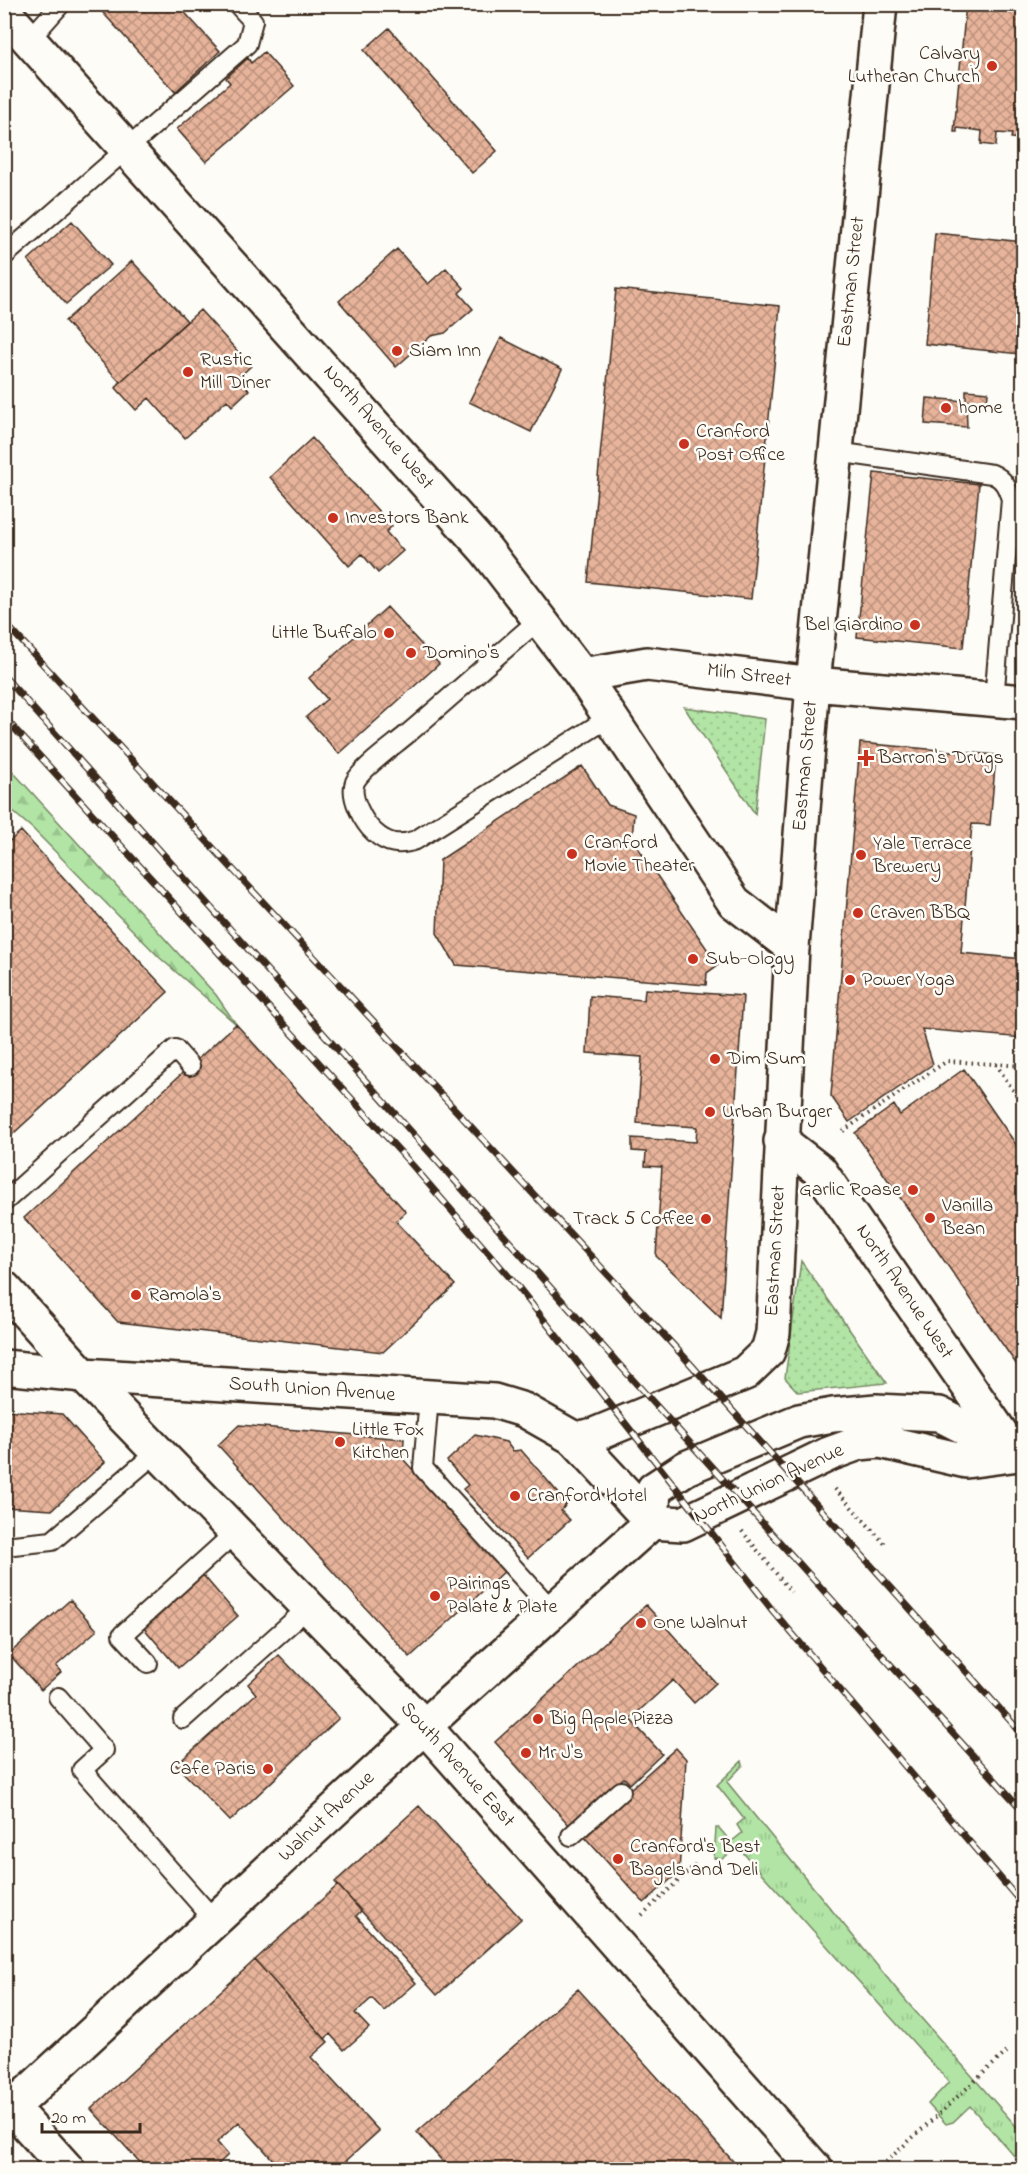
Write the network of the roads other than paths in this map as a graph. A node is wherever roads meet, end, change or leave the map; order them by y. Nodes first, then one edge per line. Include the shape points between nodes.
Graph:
1 (61, 4) edge
2 (237, 4) edge
3 (880, 4) edge
4 (4, 12) edge
5 (29, 40) junction
6 (127, 147) junction
7 (4, 256) edge
8 (836, 452) junction
9 (540, 619) junction
10 (582, 675) junction
11 (813, 684) junction
12 (1009, 701) edge
13 (610, 717) junction
14 (792, 947) junction
15 (190, 1066) dead end
16 (781, 1142) junction
17 (4, 1202) edge
18 (4, 1288) edge
19 (4, 1367) edge
20 (83, 1375) junction
21 (429, 1398) junction
22 (575, 1439) junction
23 (158, 1451) junction
24 (1020, 1457) edge
25 (652, 1522) junction
26 (236, 1532) junction
27 (4, 1546) edge
28 (309, 1607) junction
29 (552, 1610) junction
30 (148, 1663) dead end
31 (58, 1697) dead end
32 (183, 1719) dead end
33 (424, 1726) junction
34 (621, 1791) dead end
35 (571, 1836) dead end
36 (215, 1921) junction
37 (7, 2107) edge
38 (68, 2169) edge
39 (816, 2169) edge

1 - 5 lane
2 - 6 lane via 253,21 248,44
3 - 8 street, Eastman Street
4 - 5 street, North Avenue West
5 - 6 street, North Avenue West
6 - 7 lane
6 - 9 street, North Avenue West via 486,550
8 - 11 street, Eastman Street
8 - 12 lane via 992,474 1006,484 1011,498
9 - 10 street, North Avenue West
9 - 13 lane via 382,754 356,782 354,792 364,820 372,831 392,843 416,840
10 - 11 street, Miln Street via 647,664
10 - 13 street, North Avenue West
11 - 12 street, Miln Street
11 - 14 street, Eastman Street
13 - 14 street, North Avenue West via 735,902
14 - 16 street, Eastman Street
15 - 17 lane via 175,1049
16 - 22 street, Eastman Street via 773,1333 768,1351 745,1373 594,1435
16 - 24 street, North Avenue West via 820,1171
18 - 20 street, South Avenue East
19 - 20 street, South Union Avenue
20 - 21 street, South Union Avenue
20 - 23 street, South Avenue East
21 - 22 street, South Union Avenue via 494,1401 524,1410
21 - 29 lane via 423,1468
22 - 25 street, South Union Avenue
23 - 26 street, South Avenue East
23 - 27 lane via 52,1541
24 - 25 street, North Union Avenue via 966,1461 880,1441 859,1443 683,1524
24 - 25 street, North Union Avenue via 939,1414 876,1411 799,1421 686,1468 654,1489
25 - 29 street, Walnut Avenue
26 - 28 street, South Avenue East
26 - 30 lane via 122,1635
28 - 32 lane
28 - 33 street, South Avenue East
29 - 33 street, Walnut Avenue
31 - 36 lane via 104,1750 82,1770
33 - 36 street, Walnut Avenue
33 - 39 street, South Avenue East
34 - 35 lane
36 - 37 street, Walnut Avenue
37 - 38 street

